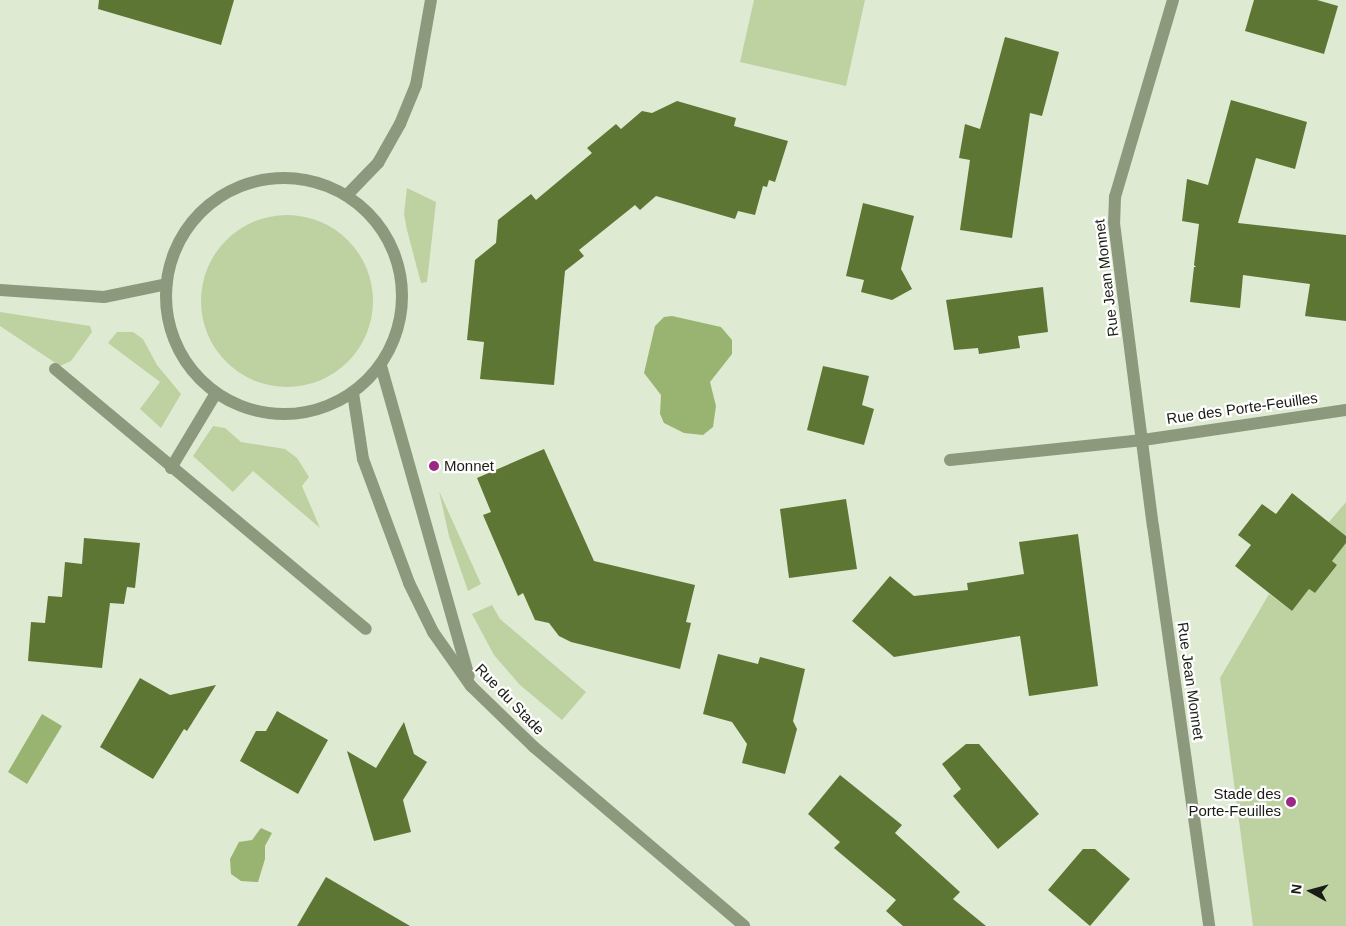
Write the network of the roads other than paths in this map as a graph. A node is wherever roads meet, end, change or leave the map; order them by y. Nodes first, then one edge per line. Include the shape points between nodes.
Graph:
1 (431, 0) edge
2 (1173, 0) edge
3 (347, 195) junction
4 (167, 284) junction
5 (0, 290) edge
6 (381, 366) junction
7 (54, 369) dead end
8 (216, 393) junction
9 (353, 393) junction
10 (1346, 410) edge
11 (1143, 440) junction
12 (950, 460) dead end
13 (171, 468) junction
14 (366, 629) dead end
15 (471, 686) junction
16 (744, 926) edge
17 (1209, 926) edge

1 - 3 street via 416,85 400,124 378,163
2 - 11 street, Rue Jean Monnet via 1115,196 1114,210
3 - 4 street via 310,180 278,178 233,190 201,213 178,245
3 - 6 street via 376,221 395,254 403,292 398,330
4 - 5 street via 104,297
4 - 8 street via 168,315 177,345 193,372
6 - 9 street
6 - 15 street
7 - 13 street
8 - 9 street via 249,409 284,415 320,409
8 - 13 street
9 - 15 street, Rue du Stade via 363,459 409,583 433,632
10 - 11 street, Rue des Porte-Feuilles
11 - 12 street
11 - 17 street, Rue Jean Monnet
13 - 14 street
15 - 16 street, Rue du Stade via 534,747

